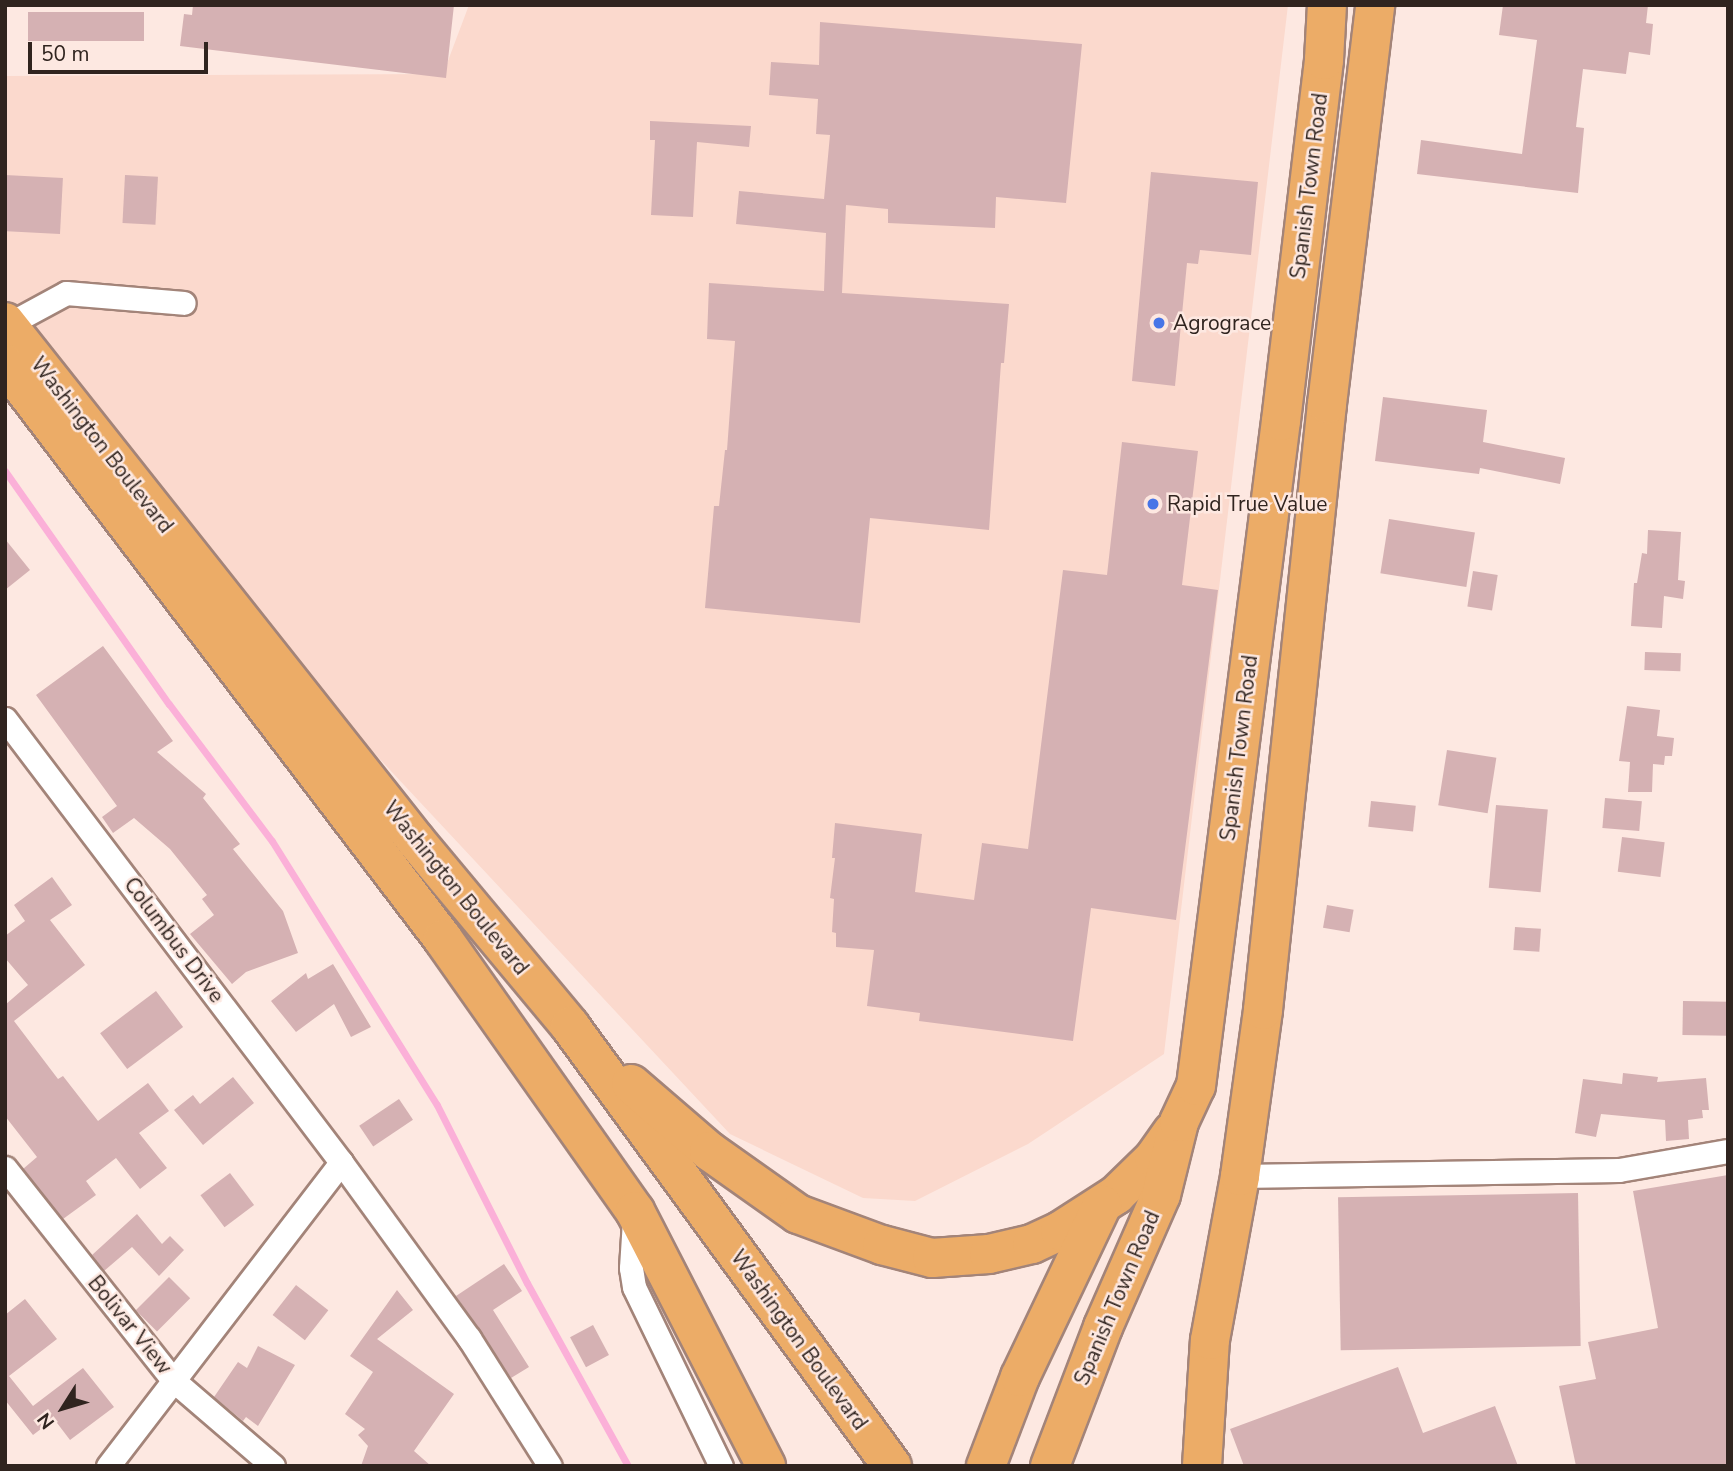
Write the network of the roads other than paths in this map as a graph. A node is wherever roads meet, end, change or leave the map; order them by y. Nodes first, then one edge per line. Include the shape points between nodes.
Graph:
1 (1327, 5) edge
2 (1375, 5) edge
3 (184, 303) dead end
4 (6, 324) edge
5 (5, 364) edge
6 (1284, 395) junction
7 (1327, 404) junction
8 (5, 719) edge
9 (570, 1026) junction
10 (1179, 1122) junction
11 (1728, 1151) edge
12 (341, 1162) junction
13 (5, 1168) edge
14 (1240, 1176) junction
15 (1102, 1205) junction
16 (635, 1211) junction
17 (173, 1380) junction
18 (546, 1463) edge
19 (107, 1466) edge
20 (272, 1466) edge
21 (721, 1466) edge
22 (766, 1466) edge
23 (892, 1466) edge
24 (986, 1466) edge
25 (1050, 1466) edge
26 (1202, 1466) edge

1 - 6 highway, Spanish Town Road
2 - 7 highway, Spanish Town Road
3 - 4 street via 66,293
4 - 9 highway, Washington Boulevard via 416,841
5 - 16 highway, Washington Boulevard via 443,939
6 - 7 highway
6 - 10 highway, Spanish Town Road via 1196,1086
7 - 14 highway, Spanish Town Road via 1264,996
8 - 12 street, Columbus Drive
9 - 15 highway via 709,1151 798,1214 882,1245 932,1258 989,1254 1051,1236
9 - 23 highway, Washington Boulevard
10 - 15 highway via 1154,1158
10 - 25 highway, Spanish Town Road via 1161,1195 1102,1326
11 - 14 street via 1619,1170
12 - 17 street
12 - 18 street, Columbus Drive via 470,1338
13 - 17 street, Bolivar View
14 - 26 highway, Spanish Town Road via 1210,1340
15 - 24 highway via 1020,1377
16 - 21 street via 634,1287
16 - 22 highway, Washington Boulevard
17 - 19 street
17 - 20 street, Bolivar View

